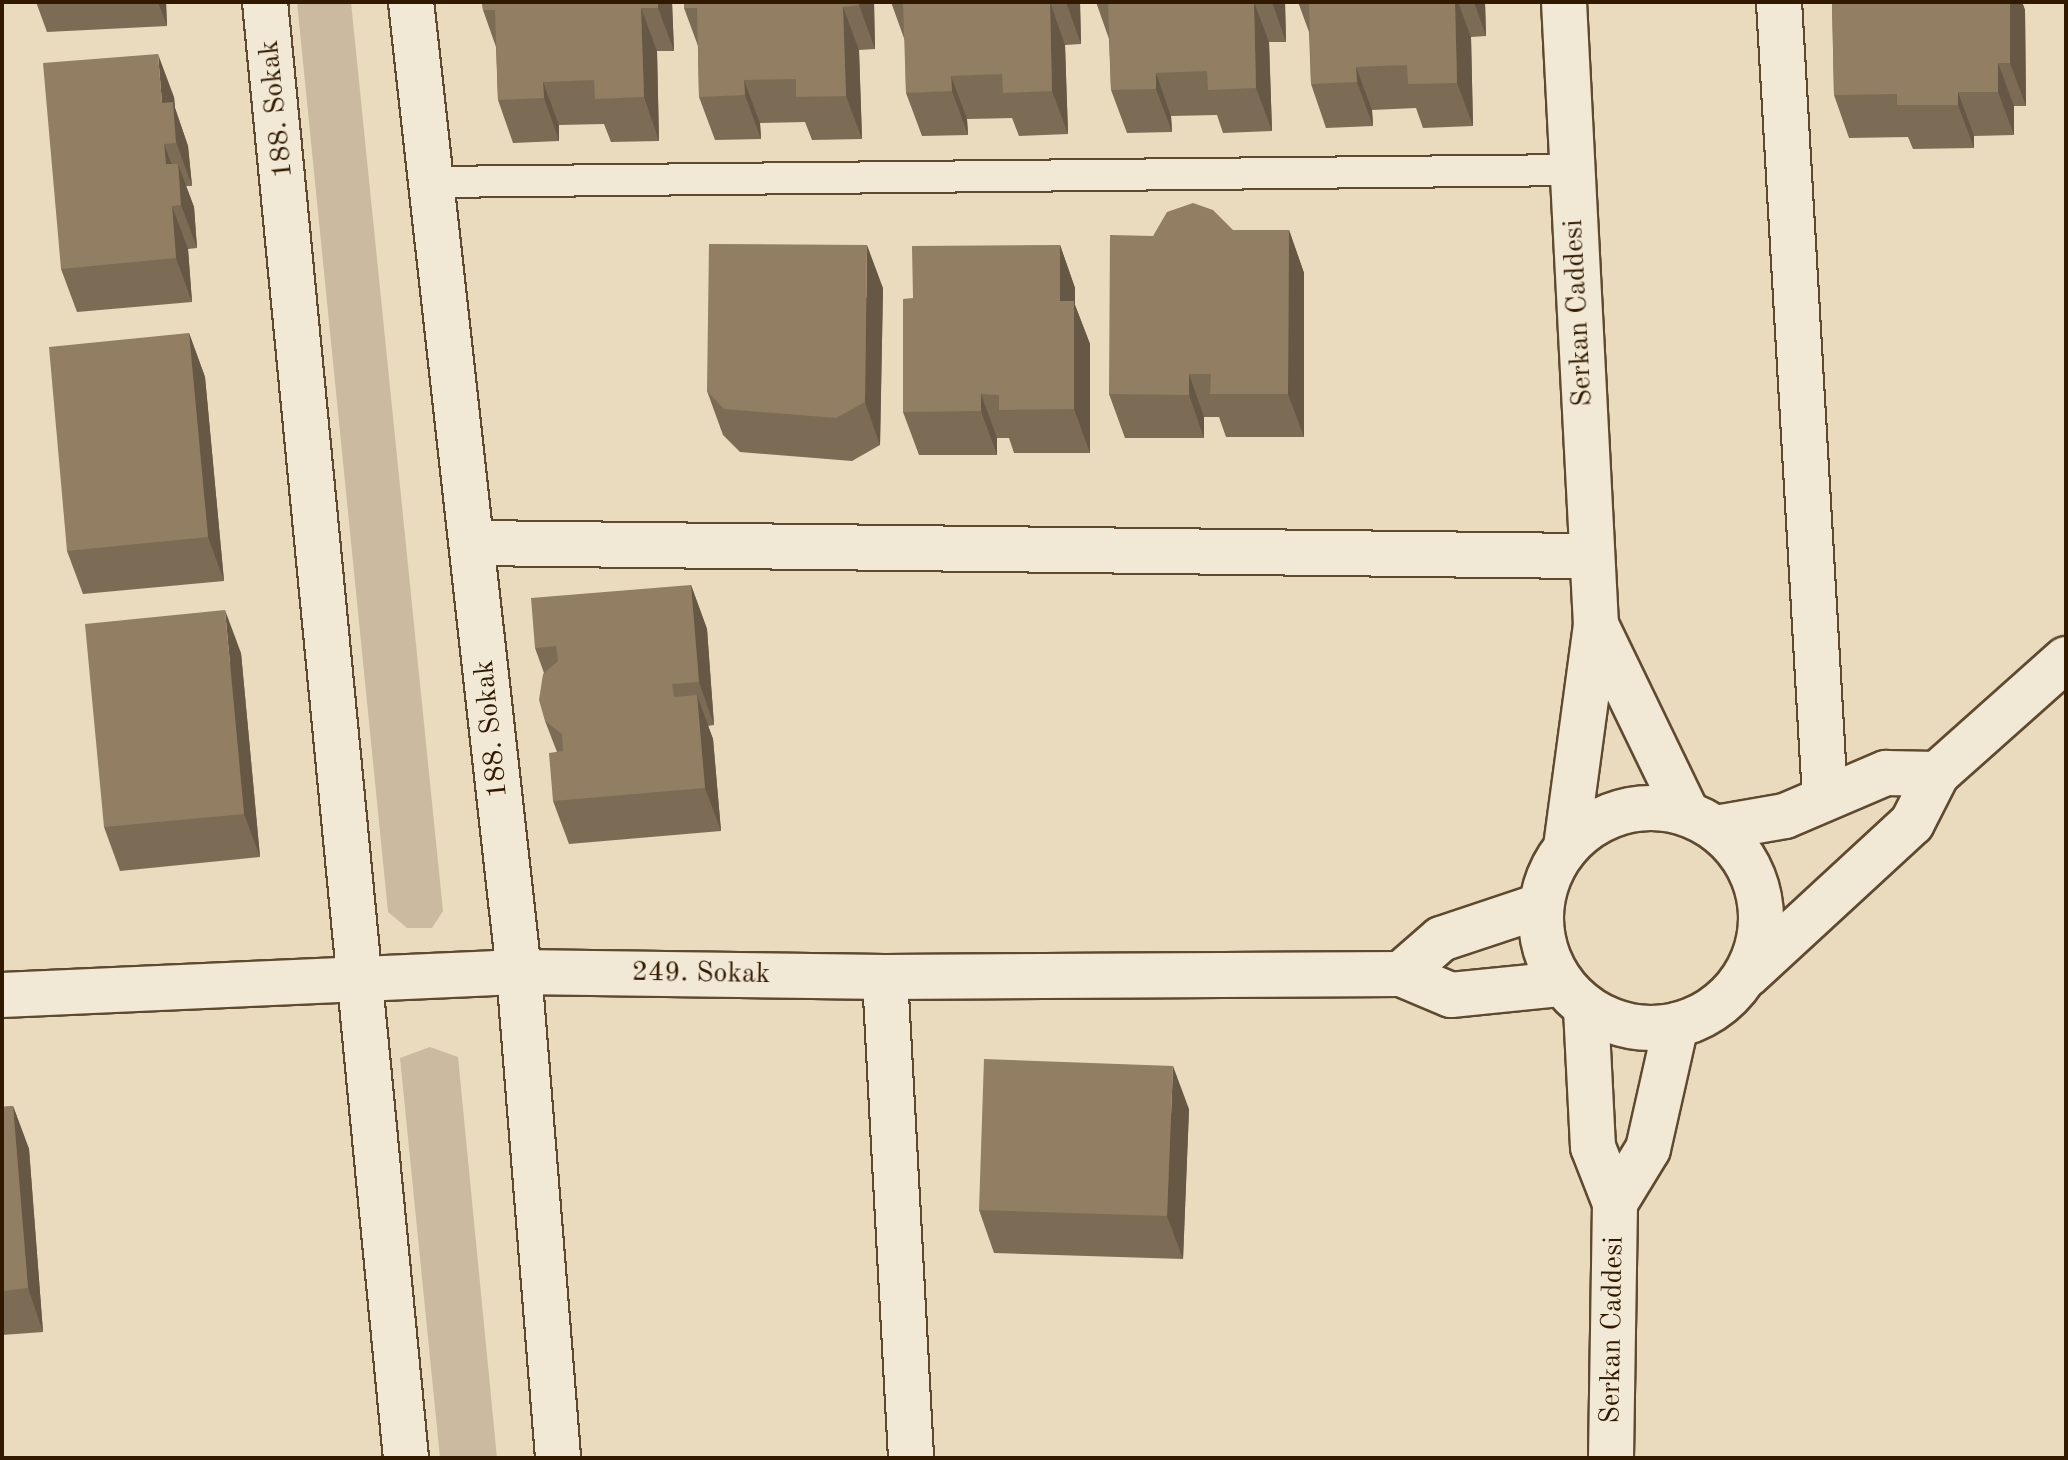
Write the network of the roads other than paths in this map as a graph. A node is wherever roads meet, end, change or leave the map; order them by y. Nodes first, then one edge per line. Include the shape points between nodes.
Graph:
1 (265, 2) edge
2 (411, 2) edge
3 (1564, 2) edge
4 (1779, 2) edge
5 (1572, 170) junction
6 (431, 182) junction
7 (472, 543) junction
8 (1592, 556) junction
9 (1596, 625) junction
10 (2066, 659) edge
11 (1937, 774) junction
12 (1825, 798) junction
13 (1702, 821) junction
14 (1566, 848) junction
15 (1540, 906) junction
16 (519, 972) junction
17 (1401, 974) junction
18 (885, 977) junction
19 (1745, 977) junction
20 (358, 979) junction
21 (2, 995) edge
22 (1574, 996) junction
23 (1676, 1025) junction
24 (1615, 1203) junction
25 (406, 1458) edge
26 (558, 1458) edge
27 (911, 1458) edge
28 (1611, 1458) edge

1 - 20 street, 188. Sokak
2 - 6 street, 188. Sokak
3 - 5 street, Serkan Caddesi
4 - 12 street
5 - 6 lane
5 - 8 street, Serkan Caddesi
6 - 7 street, 188. Sokak
7 - 8 street
7 - 16 street, 188. Sokak
8 - 9 street, Serkan Caddesi
9 - 13 street, Serkan Caddesi
9 - 14 street, Serkan Caddesi
10 - 11 street
11 - 12 street via 1886,773
11 - 19 street via 1912,823
12 - 13 street via 1769,820
13 - 14 street via 1655,808 1621,811 1591,825
13 - 19 street via 1740,851 1755,880 1762,911 1759,943
14 - 15 street
15 - 17 street via 1441,939
15 - 22 street via 1540,946
16 - 18 street, 249. Sokak
16 - 20 street, 249. Sokak
16 - 26 street, 188. Sokak
17 - 18 street, 249. Sokak
17 - 22 street via 1451,995
18 - 27 street
19 - 23 street via 1721,1004
20 - 21 street, 249. Sokak
20 - 25 street, 188. Sokak
22 - 23 street via 1619,1025 1655,1030
22 - 24 street, Serkan Caddesi via 1593,1147
23 - 24 street, Serkan Caddesi via 1648,1149
24 - 28 street, Serkan Caddesi

